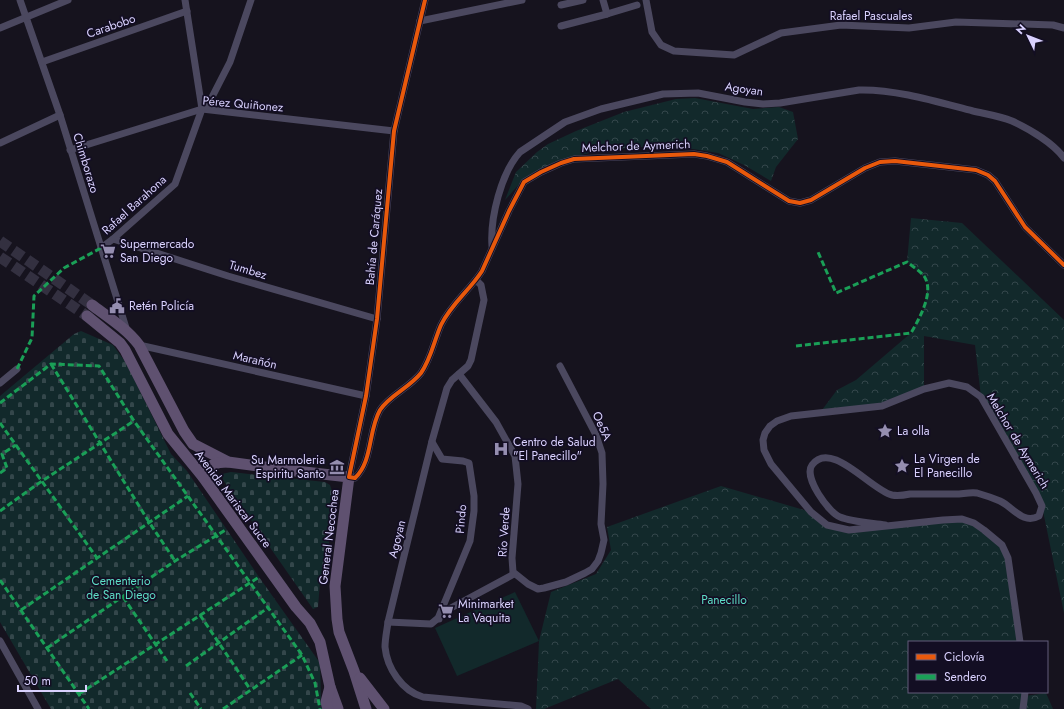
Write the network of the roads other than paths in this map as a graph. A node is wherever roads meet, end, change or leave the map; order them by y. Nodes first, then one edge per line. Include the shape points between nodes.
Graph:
1 (20, 0) edge
2 (68, 0) edge
3 (185, 0) edge
4 (251, 0) edge
5 (425, 0) edge
6 (522, 0) edge
7 (583, 0) edge
8 (602, 0) edge
9 (646, 0) edge
10 (561, 5) dead end
11 (637, 5) dead end
12 (187, 11) junction
13 (606, 14) junction
14 (27, 18) junction
15 (420, 21) junction
16 (561, 26) dead end
17 (0, 28) edge
18 (1064, 28) edge
19 (42, 62) junction
20 (202, 109) junction
21 (60, 115) junction
22 (394, 131) junction
23 (0, 142) edge
24 (70, 150) junction
25 (1064, 158) edge
26 (114, 239) junction
27 (101, 248) junction
28 (492, 248) junction
29 (1064, 265) edge
30 (476, 280) junction
31 (92, 304) tunnel mouth
32 (87, 316) tunnel mouth
33 (377, 319) junction
34 (127, 333) junction
35 (139, 345) junction
36 (560, 366) dead end
37 (17, 369) dead end
38 (459, 374) junction
39 (0, 384) edge
40 (366, 396) junction
41 (432, 442) junction
42 (193, 444) joint
43 (228, 462) junction
44 (203, 477) junction
45 (349, 477) junction
46 (601, 524) joint
47 (885, 526) junction
48 (514, 574) junction
49 (439, 619) junction
50 (388, 622) junction
51 (0, 641) edge
52 (1020, 641) edge
53 (354, 672) junction
54 (330, 687) junction
55 (1025, 693) edge
56 (38, 709) edge
57 (328, 709) edge
58 (338, 709) edge
59 (366, 709) edge
60 (384, 709) edge
61 (528, 709) edge
62 (1023, 709) edge

1 - 14 street, Chimborazo
2 - 14 street
3 - 12 street
4 - 20 street, Rafael Barahona via 230,62 209,103
5 - 15 street, Bahía de Caráquez
6 - 15 street
7 - 10 street
8 - 13 street
9 - 18 street, Rafael Pascuales via 652,32 661,45 674,51 734,55 781,33 841,25 909,28 956,22 1053,25
11 - 13 street
12 - 19 street, Carabobo
12 - 20 street
13 - 16 street
14 - 17 street
14 - 19 street, Chimborazo
15 - 22 street, Bahía de Caráquez
19 - 21 street, Chimborazo
20 - 22 street, Pérez Quiñonez
20 - 24 street, Pérez Quiñonez
20 - 26 street, Rafael Barahona via 176,181
21 - 23 street
21 - 24 street, Chimborazo
22 - 33 street, Bahía de Caráquez
24 - 27 street, Chimborazo
25 - 28 street, Agoyan via 1041,138 1012,121 897,93 859,90 763,104 698,93 663,94 601,108 565,122 520,152 505,178 495,208
26 - 27 street, Rafael Barahona
26 - 33 street, Tumbez via 228,276
27 - 34 street, Chimborazo
28 - 29 street, Melchor de Aymerich via 524,182 548,169 574,159 683,153 727,162 789,201 800,203 811,200 864,168 880,162 895,161 980,171 995,181 1025,227
28 - 30 street, Melchor de Aymerich
30 - 38 street, Agoyan via 481,285 484,300 471,360
30 - 45 street, Melchor de Aymerich via 464,292 441,325 421,373 381,409 362,470 355,478
31 - 34 main road, Avenida Mariscal Sucre
32 - 44 main road, Avenida Mariscal Sucre via 120,343 168,434
33 - 40 street, Bahía de Caráquez
34 - 35 main road, Avenida Mariscal Sucre
35 - 40 street, Marañón
35 - 42 main road, Avenida Mariscal Sucre
36 - 46 street, Oe5A via 596,435 602,454
37 - 39 street
38 - 41 street, Agoyan via 447,388
38 - 48 street, Río Verde via 496,422 515,456 518,484 512,558
40 - 45 street, Bahía de Caráquez
41 - 49 street, Pindo via 442,459 469,463 474,496 470,541
41 - 50 street, Agoyan
42 - 43 main road, General Necochea
43 - 44 main road via 216,462 205,471
43 - 45 main road, General Necochea
44 - 54 main road, Avenida Mariscal Sucre via 316,633
45 - 53 main road, General Necochea via 335,586 339,632
46 - 48 street, Río Verde via 604,540 598,562 592,569 566,582 538,589
47 - 47 street, Melchor de Aymerich via 839,517 833,512 809,475 812,464 824,457 834,458 892,495 976,493 1001,501 1025,518 1039,516 1042,506 1036,493 981,397 967,387 949,383 924,389 882,406 791,416 777,421 765,433 764,450 771,464 811,512 827,525 849,530
47 - 52 street, Melchor de Aymerich via 962,519 974,523 998,541 1008,558
48 - 49 street via 449,609
49 - 50 street via 429,625
50 - 61 street, Agoyan via 385,646 387,657 399,681 415,695
51 - 56 street
53 - 59 main road, General Necochea
53 - 60 main road
54 - 57 main road via 326,702
54 - 58 main road, Avenida Mariscal Sucre
55 - 62 street

